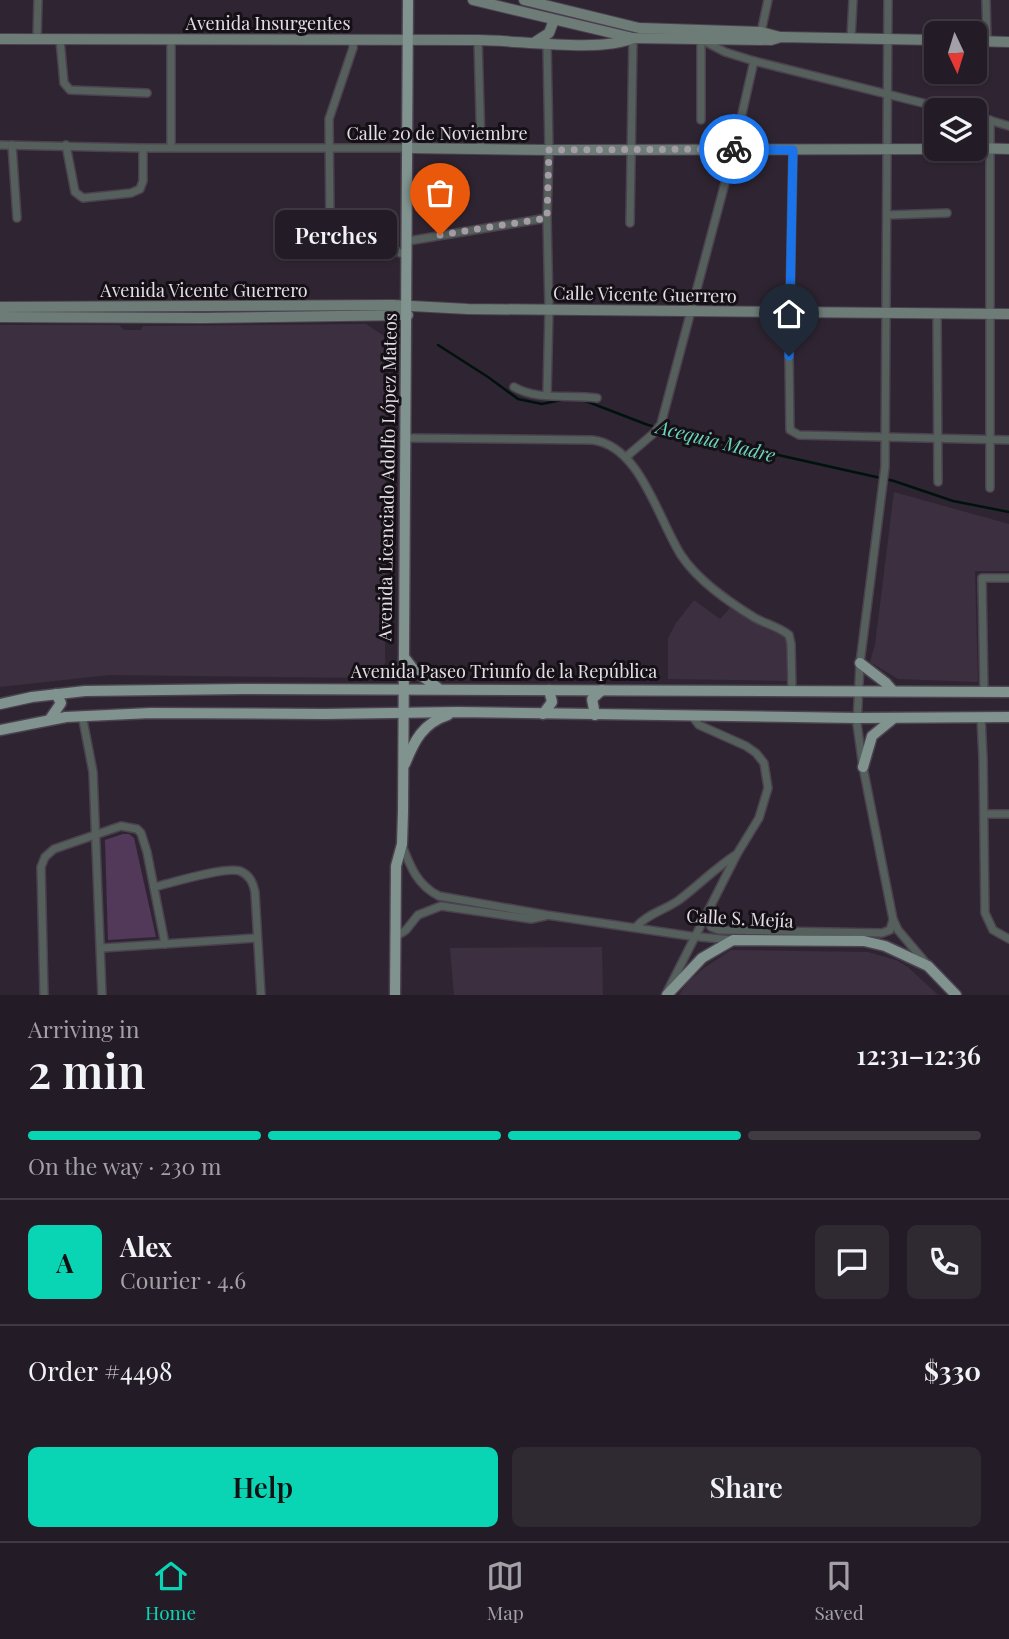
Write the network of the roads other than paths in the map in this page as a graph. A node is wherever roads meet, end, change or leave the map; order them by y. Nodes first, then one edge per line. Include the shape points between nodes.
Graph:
1 (37, 0) edge
2 (408, 0) edge
3 (472, 0) edge
4 (524, 0) edge
5 (768, 0) edge
6 (853, 0) edge
7 (888, 0) edge
8 (986, 0) edge
9 (556, 4) edge
10 (554, 20) junction
11 (987, 21) edge
12 (760, 36) junction
13 (633, 38) junction
14 (851, 38) junction
15 (0, 39) edge
16 (353, 39) junction
17 (408, 39) junction
18 (701, 39) junction
19 (887, 39) junction
20 (37, 40) junction
21 (60, 40) junction
22 (171, 40) junction
23 (478, 40) junction
24 (924, 40) edge
25 (987, 41) edge
26 (536, 42) junction
27 (1009, 42) edge
28 (547, 44) junction
29 (754, 61) junction
30 (147, 93) dead end
31 (887, 95) junction
32 (924, 104) edge
33 (987, 119) edge
34 (701, 120) dead end
35 (990, 120) junction
36 (1009, 126) edge
37 (0, 145) edge
38 (12, 145) junction
39 (66, 145) junction
40 (143, 148) junction
41 (171, 148) junction
42 (408, 148) junction
43 (990, 148) junction
44 (328, 149) junction
45 (481, 149) junction
46 (734, 149) junction
47 (924, 149) edge
48 (1009, 149) edge
49 (549, 150) junction
50 (631, 150) junction
51 (793, 150) junction
52 (888, 150) junction
53 (947, 213) dead end
54 (887, 215) junction
55 (17, 218) dead end
56 (547, 218) junction
57 (630, 223) dead end
58 (408, 241) junction
59 (408, 256) junction
60 (0, 307) edge
61 (549, 310) junction
62 (408, 311) junction
63 (691, 311) junction
64 (789, 313) junction
65 (885, 314) junction
66 (937, 314) junction
67 (991, 314) junction
68 (1009, 314) edge
69 (0, 317) edge
70 (514, 387) dead end
71 (547, 396) junction
72 (597, 398) dead end
73 (886, 436) junction
74 (406, 438) junction
75 (937, 439) junction
76 (990, 439) junction
77 (1009, 440) edge
78 (626, 457) junction
79 (938, 482) dead end
80 (990, 488) dead end
81 (1009, 578) edge
82 (404, 657) junction
83 (860, 663) junction
84 (441, 689) junction
85 (404, 690) junction
86 (549, 690) junction
87 (602, 690) junction
88 (85, 691) junction
89 (893, 691) junction
90 (792, 692) junction
91 (858, 692) junction
92 (984, 692) junction
93 (1009, 692) edge
94 (55, 694) junction
95 (0, 704) edge
96 (458, 712) junction
97 (404, 713) junction
98 (543, 714) junction
99 (82, 715) junction
100 (595, 715) junction
101 (692, 716) junction
102 (981, 717) junction
103 (1009, 717) edge
104 (857, 718) junction
105 (894, 718) junction
106 (50, 719) junction
107 (0, 730) edge
108 (863, 767) junction
109 (403, 770) junction
110 (984, 814) junction
111 (1009, 814) edge
112 (97, 833) junction
113 (402, 844) junction
114 (737, 854) junction
115 (154, 887) junction
116 (709, 908) junction
117 (547, 915) junction
118 (894, 919) junction
119 (636, 927) junction
120 (695, 936) junction
121 (257, 938) junction
122 (395, 938) junction
123 (1009, 939) edge
124 (733, 940) junction
125 (165, 944) junction
126 (102, 947) junction
127 (928, 966) junction
128 (44, 995) edge
129 (103, 995) edge
130 (261, 995) edge
131 (395, 995) edge
132 (666, 995) edge
133 (956, 995) edge

1 - 20 street
2 - 17 main road, Avenida Licenciado Adolfo López Mateos
3 - 10 main road
4 - 9 main road
5 - 12 street
6 - 14 street
7 - 19 street
8 - 11 street
9 - 10 street
9 - 12 main road via 639,28
10 - 13 main road
10 - 26 main road via 549,33
12 - 14 main road
12 - 18 main road
13 - 18 main road
13 - 28 main road, Avenida Insurgentes via 618,44
13 - 50 street
14 - 19 main road
15 - 20 main road, Avenida Insurgentes
16 - 17 main road, Avenida Insurgentes
16 - 22 main road, Avenida Insurgentes
16 - 44 street via 330,113
17 - 23 main road, Avenida Insurgentes
17 - 42 main road, Avenida Licenciado Adolfo López Mateos
18 - 29 street
18 - 34 street
19 - 24 main road
19 - 31 street
20 - 21 main road, Avenida Insurgentes
21 - 22 main road, Avenida Insurgentes
21 - 30 street via 65,86 70,90
22 - 41 street
23 - 26 main road, Avenida Insurgentes
23 - 45 street
25 - 27 main road
26 - 28 main road, Avenida Insurgentes
28 - 49 street
29 - 31 street
29 - 46 street
31 - 32 street
31 - 52 street
33 - 35 street
35 - 36 street
35 - 43 street
37 - 38 street, Calle 20 de Noviembre
38 - 39 street, Calle 20 de Noviembre
38 - 55 street
39 - 40 street, Calle 20 de Noviembre
39 - 40 street via 74,189 83,198 140,189
40 - 41 street, Calle 20 de Noviembre
41 - 44 street, Calle 20 de Noviembre
42 - 44 street, Calle 20 de Noviembre
42 - 45 main road, Calle 20 de Noviembre
42 - 58 main road, Avenida Licenciado Adolfo López Mateos
43 - 48 main road
43 - 67 street
44 - 59 street via 329,217 334,226
45 - 49 main road, Calle 20 de Noviembre
46 - 50 main road, Calle 20 de Noviembre
46 - 51 main road, Calle 20 de Noviembre
46 - 63 street
47 - 52 main road, Calle 20 de Noviembre
49 - 50 main road, Calle 20 de Noviembre
49 - 56 street
50 - 57 street
51 - 52 main road, Calle 20 de Noviembre
51 - 64 street
52 - 54 street
53 - 54 street
54 - 65 street
56 - 58 street
56 - 61 street
58 - 59 main road, Avenida Licenciado Adolfo López Mateos
59 - 62 main road, Avenida Licenciado Adolfo López Mateos
60 - 62 main road, Avenida Vicente Guerrero
61 - 62 main road, Calle Vicente Guerrero
61 - 63 main road, Calle Vicente Guerrero
61 - 71 street
62 - 69 main road, Avenida Vicente Guerrero via 217,318
62 - 74 main road, Avenida Licenciado Adolfo López Mateos
63 - 64 main road, Calle Vicente Guerrero
63 - 78 street via 661,424
64 - 65 main road, Calle Vicente Guerrero
64 - 73 street via 792,433
65 - 66 main road, Calle Vicente Guerrero
65 - 73 street
66 - 67 main road, Calle Vicente Guerrero
66 - 75 street
67 - 68 main road, Calle Vicente Guerrero
67 - 76 street
70 - 71 street
71 - 72 street
73 - 75 street
73 - 83 street via 884,488
74 - 78 street via 604,441
74 - 82 main road, Avenida Licenciado Adolfo López Mateos
75 - 76 street
75 - 79 street
76 - 77 street
76 - 80 street
78 - 90 street via 688,565 756,619 789,635
81 - 92 street via 982,578
82 - 84 main road
82 - 85 main road, Avenida Licenciado Adolfo López Mateos
83 - 89 main road
83 - 91 street
84 - 85 main road, Avenida Paseo Triunfo de la República
84 - 86 main road, Avenida Paseo Triunfo de la República
85 - 88 main road, Avenida Paseo Triunfo de la República
85 - 97 main road, Avenida Licenciado Adolfo López Mateos
86 - 87 main road, Avenida Paseo Triunfo de la República
86 - 98 main road via 552,702
87 - 90 main road, Avenida Paseo Triunfo de la República
87 - 100 main road via 592,699
88 - 94 main road, Avenida Paseo Triunfo de la República
88 - 99 main road via 80,702
89 - 91 main road, Avenida Paseo Triunfo de la República
89 - 92 main road, Avenida Paseo Triunfo de la República
90 - 91 main road, Avenida Paseo Triunfo de la República
91 - 104 street
92 - 93 main road, Avenida Paseo Triunfo de la República
94 - 95 main road, Avenida Paseo Triunfo de la República
94 - 106 main road via 61,704
96 - 97 main road
96 - 98 main road
96 - 109 main road via 436,719 422,731
97 - 99 main road
97 - 109 main road, Avenida Licenciado Adolfo López Mateos
98 - 100 main road
99 - 106 main road
99 - 112 street via 92,765
100 - 101 main road
101 - 104 main road
101 - 114 street via 702,727 756,752 764,763 768,788 763,808
102 - 103 main road
102 - 105 main road
102 - 110 street
104 - 105 main road
104 - 108 street
105 - 108 main road via 872,736
106 - 107 main road
108 - 118 street
109 - 113 main road, Avenida Licenciado Adolfo López Mateos
110 - 111 street
110 - 123 street via 985,913 993,930
112 - 115 street via 121,826 137,829 144,839
112 - 126 street
112 - 128 street via 54,849 41,867
113 - 117 street, Calle S. Mejía via 415,875 439,896
113 - 122 main road, Avenida Licenciado Adolfo López Mateos via 396,866
114 - 116 street
114 - 119 street
115 - 121 street via 242,872 253,881
115 - 125 street
116 - 118 street via 709,922 719,930 882,933 890,930
116 - 120 street
117 - 119 street, Calle S. Mejía
117 - 122 street, Calle S. Mejía via 531,919 441,906 418,915
118 - 127 street
119 - 120 street, Calle S. Mejía
120 - 124 street, Calle S. Mejía
120 - 132 street
121 - 125 street
121 - 130 street
122 - 131 main road, Avenida Licenciado Adolfo López Mateos
124 - 127 main road, Calle S. Mejía via 864,941
124 - 132 main road via 702,958
125 - 126 street
126 - 129 street
127 - 133 main road, Calle S. Mejía

